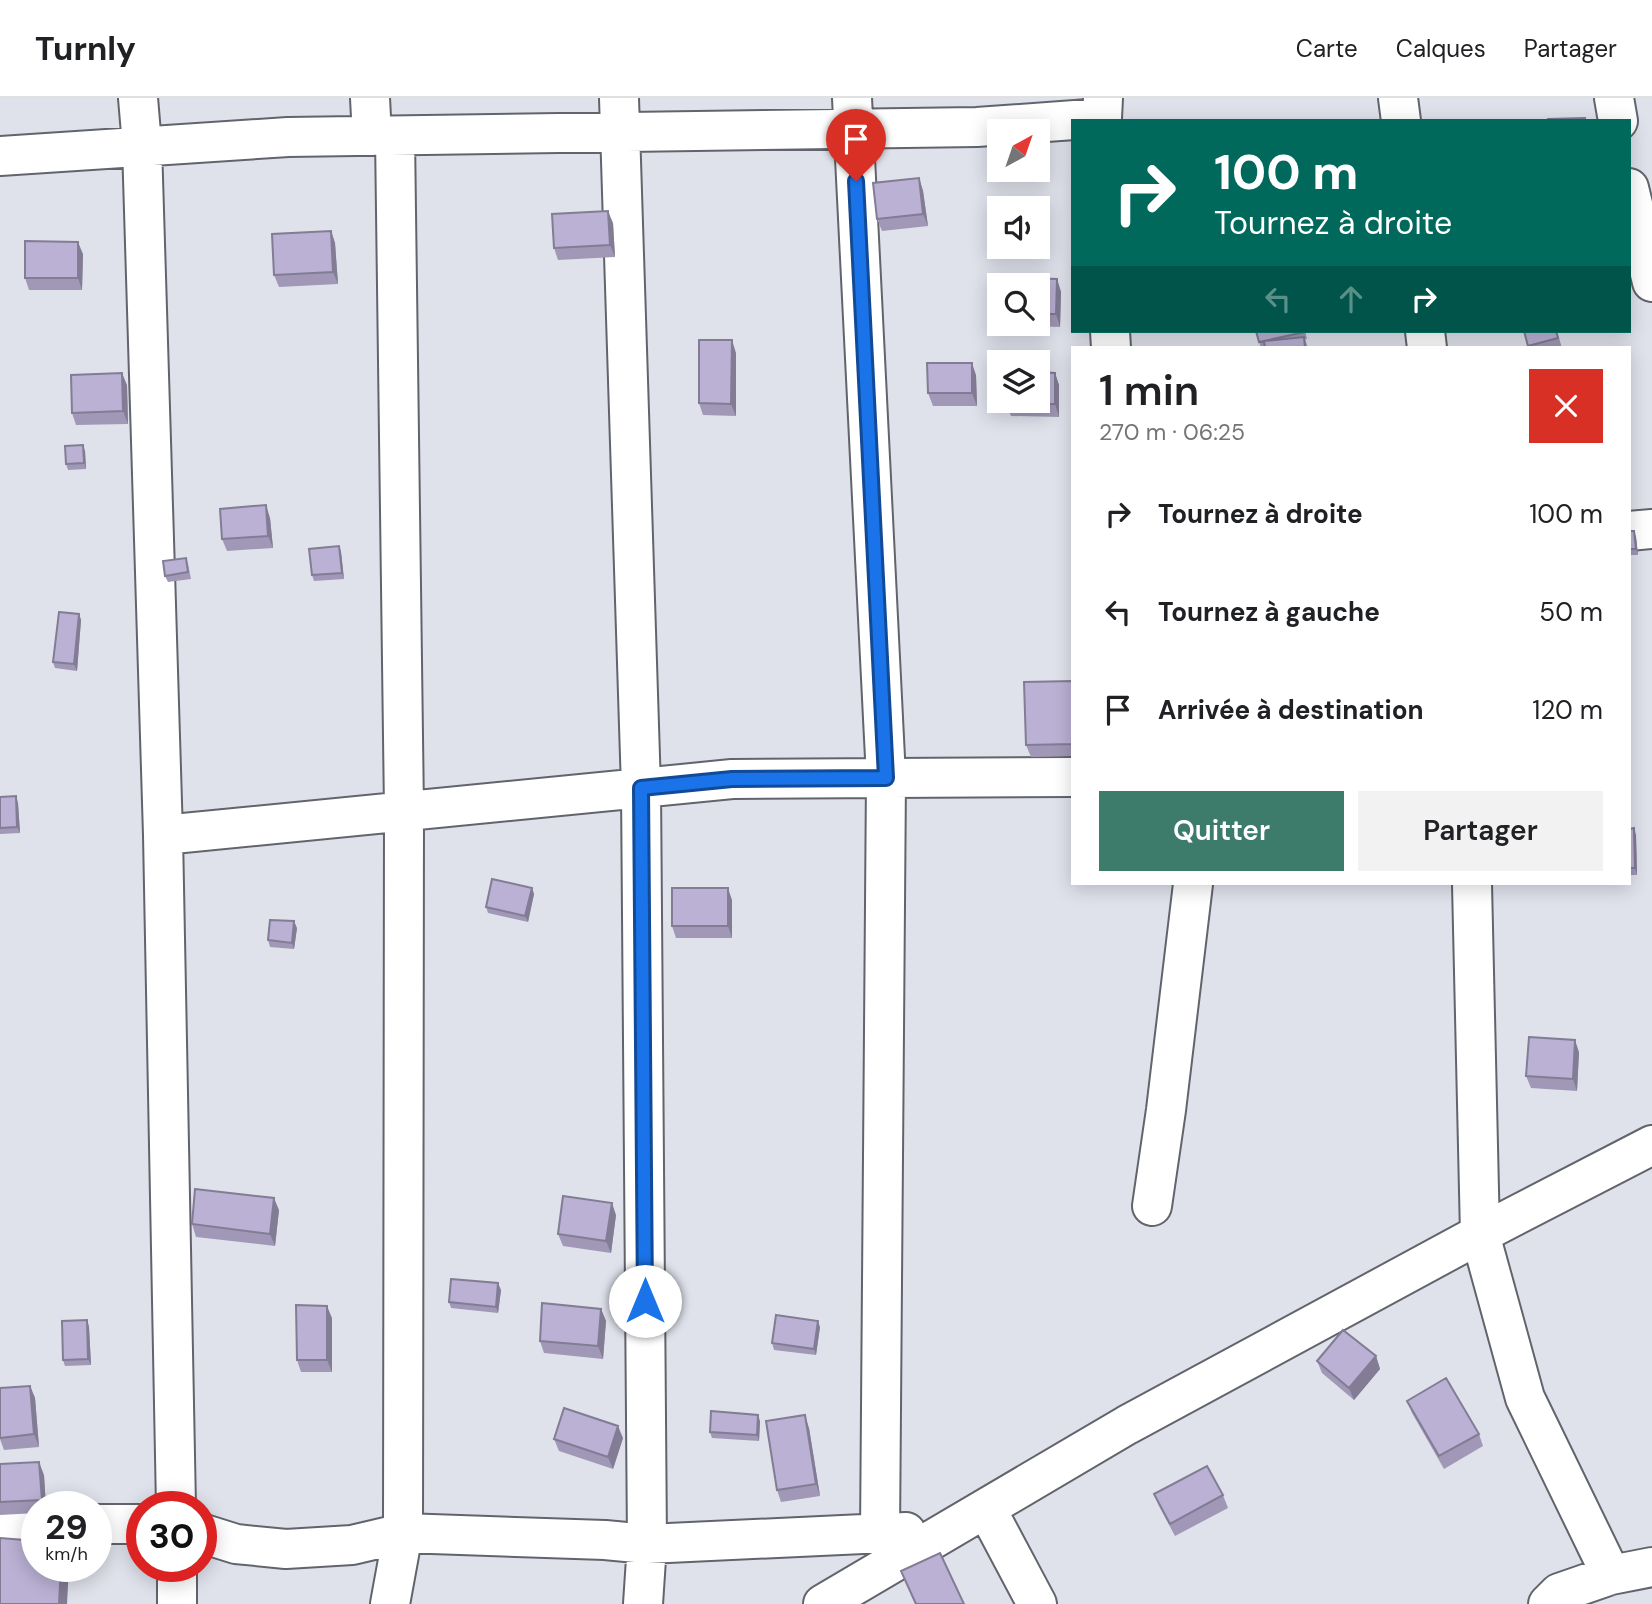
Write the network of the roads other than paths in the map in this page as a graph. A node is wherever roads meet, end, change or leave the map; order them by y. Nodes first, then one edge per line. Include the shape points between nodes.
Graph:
1 (138, 98) edge
2 (370, 98) edge
3 (1398, 98) edge
4 (1614, 98) edge
5 (1102, 112) edge
6 (852, 113) edge
7 (620, 115) edge
8 (1401, 119) edge
9 (1618, 119) edge
10 (384, 136) junction
11 (142, 145) junction
12 (0, 156) edge
13 (1652, 187) edge
14 (1631, 188) edge
15 (1631, 196) edge
16 (1652, 282) edge
17 (1652, 528) edge
18 (1631, 531) edge
19 (1071, 777) edge
20 (886, 778) junction
21 (641, 788) junction
22 (404, 811) junction
23 (163, 835) junction
24 (1193, 885) edge
25 (1472, 885) edge
26 (1652, 1145) edge
27 (1152, 1206) dead end
28 (1480, 1234) junction
29 (176, 1491) edge
30 (986, 1508) junction
31 (21, 1524) edge
32 (0, 1525) edge
33 (948, 1530) junction
34 (404, 1533) junction
35 (880, 1534) junction
36 (217, 1537) edge
37 (647, 1544) junction
38 (1652, 1567) edge
39 (1611, 1575) junction
40 (177, 1582) edge
41 (177, 1604) edge
42 (390, 1604) edge
43 (643, 1604) edge
44 (823, 1604) edge
45 (1037, 1604) edge
46 (1548, 1604) edge

1 - 11 street
2 - 10 street
3 - 8 street
4 - 9 street
5 - 6 street via 977,127
6 - 7 street
6 - 20 street
7 - 10 street
7 - 21 street
10 - 11 street
10 - 22 street
11 - 12 street
11 - 23 street
13 - 14 street
15 - 16 street
17 - 18 street
19 - 20 street
20 - 21 street via 732,779
20 - 35 street
21 - 22 street
21 - 37 street
22 - 23 street
22 - 34 street
23 - 29 street
24 - 27 street
25 - 28 street
26 - 28 street
28 - 30 street via 1127,1425
28 - 39 street via 1525,1398
30 - 33 street
30 - 45 street
31 - 32 street
33 - 35 street
33 - 44 street
34 - 36 street via 352,1545 286,1549
34 - 37 street
34 - 42 street
35 - 37 street
37 - 43 street
38 - 39 street
39 - 46 street via 1559,1592
40 - 41 street

